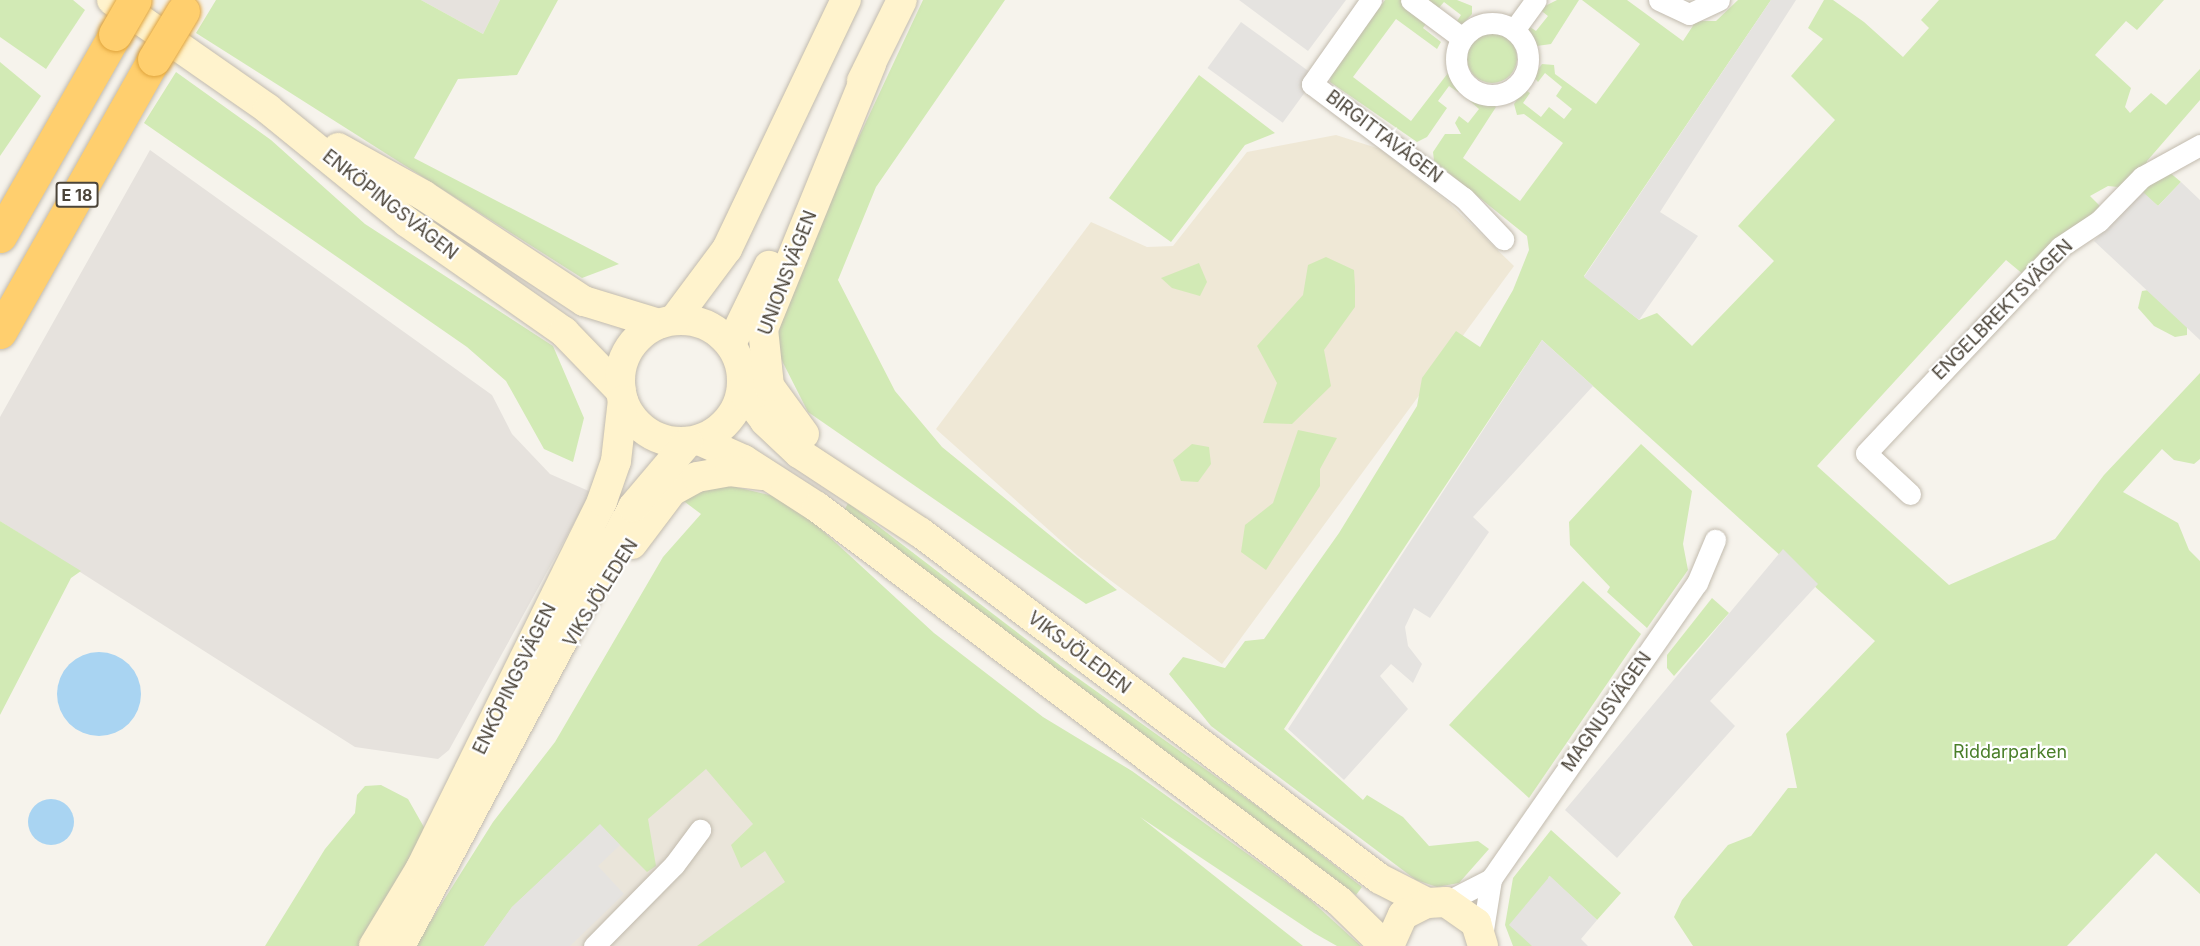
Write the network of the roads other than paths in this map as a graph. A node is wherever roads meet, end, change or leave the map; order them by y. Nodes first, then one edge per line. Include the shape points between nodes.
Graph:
1 (112, 0) edge
2 (135, 0) edge
3 (846, 0) edge
4 (902, 0) edge
5 (1371, 0) edge
6 (1411, 0) edge
7 (1536, 0) edge
8 (1659, 0) edge
9 (1719, 0) edge
10 (187, 5) edge
11 (1514, 30) junction
12 (1462, 38) junction
13 (871, 64) junction
14 (268, 109) junction
15 (2200, 145) edge
16 (0, 236) edge
17 (1503, 239) dead end
18 (667, 322) junction
19 (0, 332) edge
20 (731, 344) junction
21 (742, 390) junction
22 (622, 395) junction
23 (694, 441) junction
24 (771, 476) junction
25 (1910, 494) dead end
26 (921, 533) junction
27 (1715, 540) dead end
28 (538, 694) junction
29 (700, 830) dead end
30 (1491, 879) junction
31 (1436, 903) junction
32 (1482, 941) edge
33 (374, 946) edge
34 (400, 946) edge
35 (594, 946) edge
36 (1387, 946) edge

1 - 14 main road, ENKÖPINGSVÄGEN
2 - 16 highway, E 18, bridge
3 - 18 main road via 727,249
4 - 13 main road, UNIONSVÄGEN
5 - 17 street, BIRGITTAVÄGEN via 1312,84 1464,198
6 - 12 street
7 - 11 street
8 - 9 street via 1689,14
10 - 19 highway, E 18, bridge
11 - 12 street via 1487,23
11 - 12 street via 1526,47 1525,74 1518,84 1496,95 1483,94 1461,77 1456,54
13 - 20 main road, UNIONSVÄGEN
13 - 26 main road, UNIONSVÄGEN via 763,329 763,369 792,423
14 - 18 main road, ENKÖPINGSVÄGEN via 423,195 584,301
14 - 22 main road, ENKÖPINGSVÄGEN via 407,222 564,332
15 - 25 street, ENGELBREKTSVÄGEN via 2142,177 2099,221 2060,247 1866,453
18 - 20 main road via 706,325
18 - 22 main road via 630,348
20 - 21 main road via 741,366
21 - 23 main road via 728,421
21 - 26 main road, VIKSJÖLEDEN via 765,421 799,453
22 - 23 main road via 648,433
22 - 33 main road, ENKÖPINGSVÄGEN via 616,461 602,501 426,857
23 - 24 main road
23 - 28 main road, ENKÖPINGSVÄGEN via 633,507
24 - 28 main road, VIKSJÖLEDEN via 729,471 697,477 672,491 649,518
24 - 36 main road via 1339,902
26 - 31 main road, VIKSJÖLEDEN via 1380,879
27 - 30 street, MAGNUSVÄGEN via 1697,583
28 - 34 main road, ENKÖPINGSVÄGEN
29 - 35 street via 674,865
30 - 31 street, MAGNUSVÄGEN
30 - 32 street, MAGNUSVÄGEN
31 - 32 main road, VIKSJÖLEDEN via 1462,910
31 - 36 main road via 1403,915

